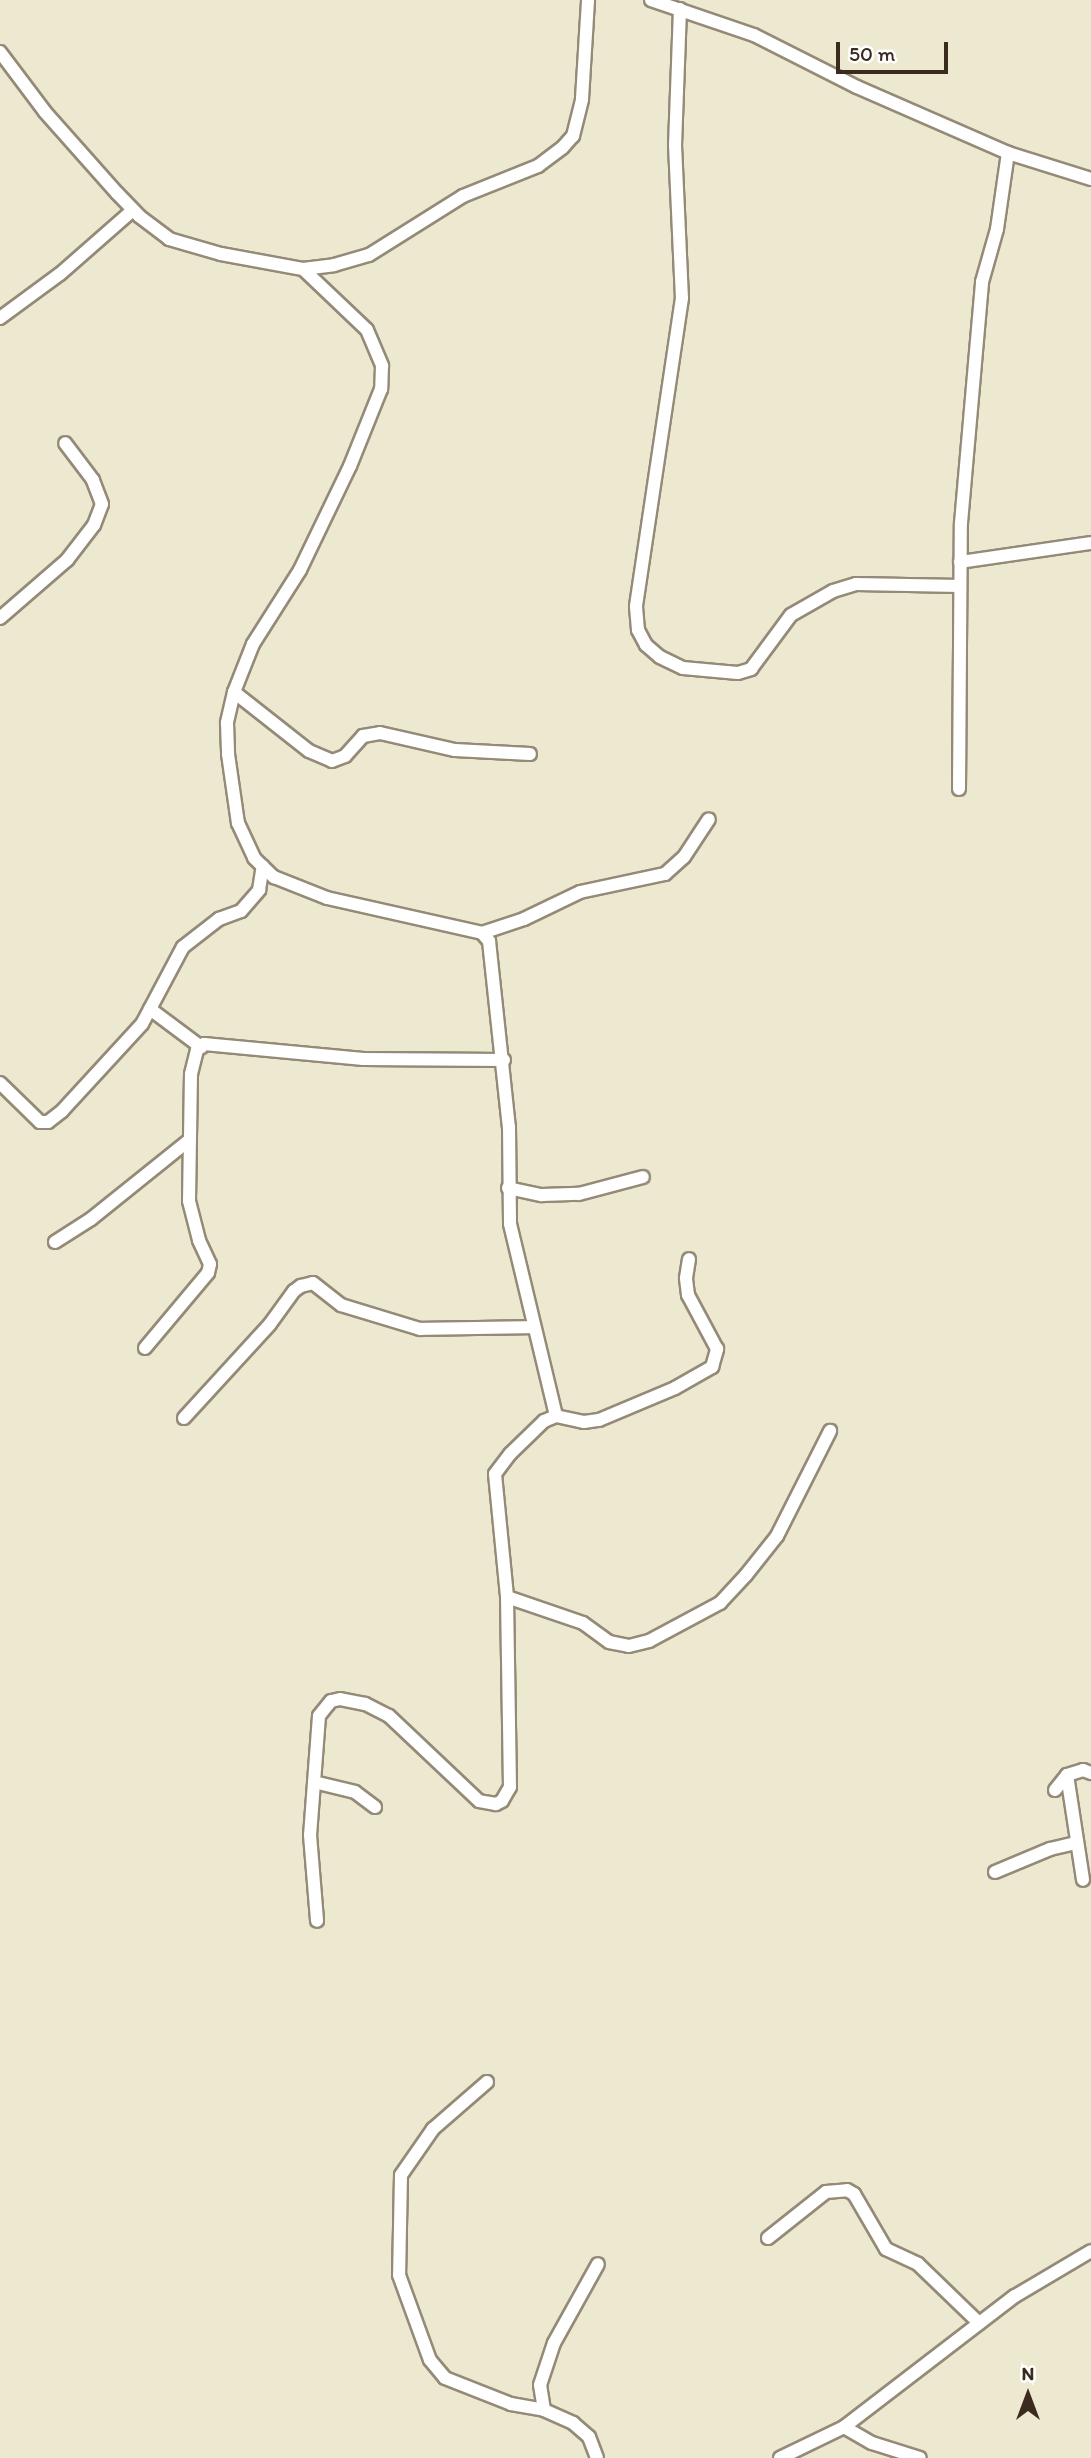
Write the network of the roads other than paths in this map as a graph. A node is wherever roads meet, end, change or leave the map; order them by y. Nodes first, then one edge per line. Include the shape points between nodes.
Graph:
1 (588, 0) edge
2 (651, 0) edge
3 (680, 9) junction
4 (0, 52) edge
5 (1008, 153) junction
6 (1091, 179) edge
7 (133, 210) junction
8 (303, 268) junction
9 (0, 318) edge
10 (65, 443) dead end
11 (1091, 543) edge
12 (960, 562) junction
13 (960, 586) junction
14 (0, 618) edge
15 (234, 692) junction
16 (530, 754) dead end
17 (959, 789) dead end
18 (709, 819) dead end
19 (263, 866) junction
20 (482, 933) junction
21 (150, 1009) junction
22 (201, 1047) junction
23 (504, 1060) junction
24 (0, 1083) edge
25 (188, 1141) junction
26 (643, 1177) dead end
27 (508, 1188) junction
28 (55, 1242) dead end
29 (689, 1259) dead end
30 (533, 1326) junction
31 (145, 1348) dead end
32 (556, 1416) junction
33 (184, 1418) dead end
34 (830, 1431) dead end
35 (507, 1597) junction
36 (1091, 1773) edge
37 (1068, 1775) junction
38 (314, 1782) junction
39 (1055, 1790) dead end
40 (375, 1807) dead end
41 (1076, 1843) junction
42 (995, 1872) dead end
43 (1083, 1880) dead end
44 (317, 1921) dead end
45 (487, 2082) dead end
46 (768, 2238) dead end
47 (1091, 2251) edge
48 (598, 2264) dead end
49 (979, 2323) junction
50 (544, 2410) junction
51 (844, 2427) junction
52 (597, 2458) edge
53 (780, 2458) edge
54 (920, 2458) edge

1 - 8 street via 582,99 573,136 563,147 538,166 463,196 369,255
2 - 3 street
3 - 5 street via 754,35 857,87
3 - 13 street via 675,145 682,298 636,607 638,630 660,657 683,668 738,673 751,669 791,615 833,591 856,584
4 - 7 street via 45,112
5 - 6 street
5 - 12 street via 997,229 982,282
7 - 8 street via 169,239
7 - 9 street via 60,274
8 - 15 street via 368,330 382,366 382,389 300,570 253,644
10 - 14 street via 93,480 102,504 94,526 66,560
11 - 12 street
12 - 13 street
13 - 17 street
15 - 16 street via 309,751 332,761 345,756 363,736 380,733 455,750
15 - 19 street via 228,723 229,780 238,823 254,858
18 - 20 street via 684,857 665,874 580,892
19 - 20 street via 274,877 327,898
19 - 21 street via 259,890 241,912 219,919 183,947
20 - 23 street via 489,941
21 - 22 street
21 - 24 street via 142,1024 48,1122 40,1122
22 - 23 street via 363,1059
22 - 25 street via 193,1060
23 - 27 street
25 - 28 street
25 - 31 street via 189,1201 210,1264 208,1273
26 - 27 street via 579,1194 542,1195
27 - 30 street via 510,1224
29 - 32 street via 688,1295 717,1349 712,1367 599,1420
30 - 32 street
30 - 33 street via 420,1329 341,1305 313,1283 294,1291
32 - 35 street via 544,1421 496,1470
34 - 35 street via 777,1536 746,1575 720,1603 649,1641 629,1646 609,1642 583,1623
35 - 38 street via 510,1787 502,1801 479,1801 389,1716 340,1699 331,1701 319,1716
36 - 37 street via 1083,1770
37 - 39 street
37 - 41 street
38 - 40 street via 355,1791
38 - 44 street via 310,1835
41 - 42 street
41 - 43 street
45 - 50 street via 433,2129 401,2175 399,2275 430,2360 445,2378 511,2404
46 - 49 street via 826,2192 847,2190 886,2249 918,2264
47 - 49 street
48 - 50 street via 554,2343 540,2385
49 - 51 street
50 - 52 street via 573,2423 589,2437
51 - 53 street
51 - 54 street via 872,2443

